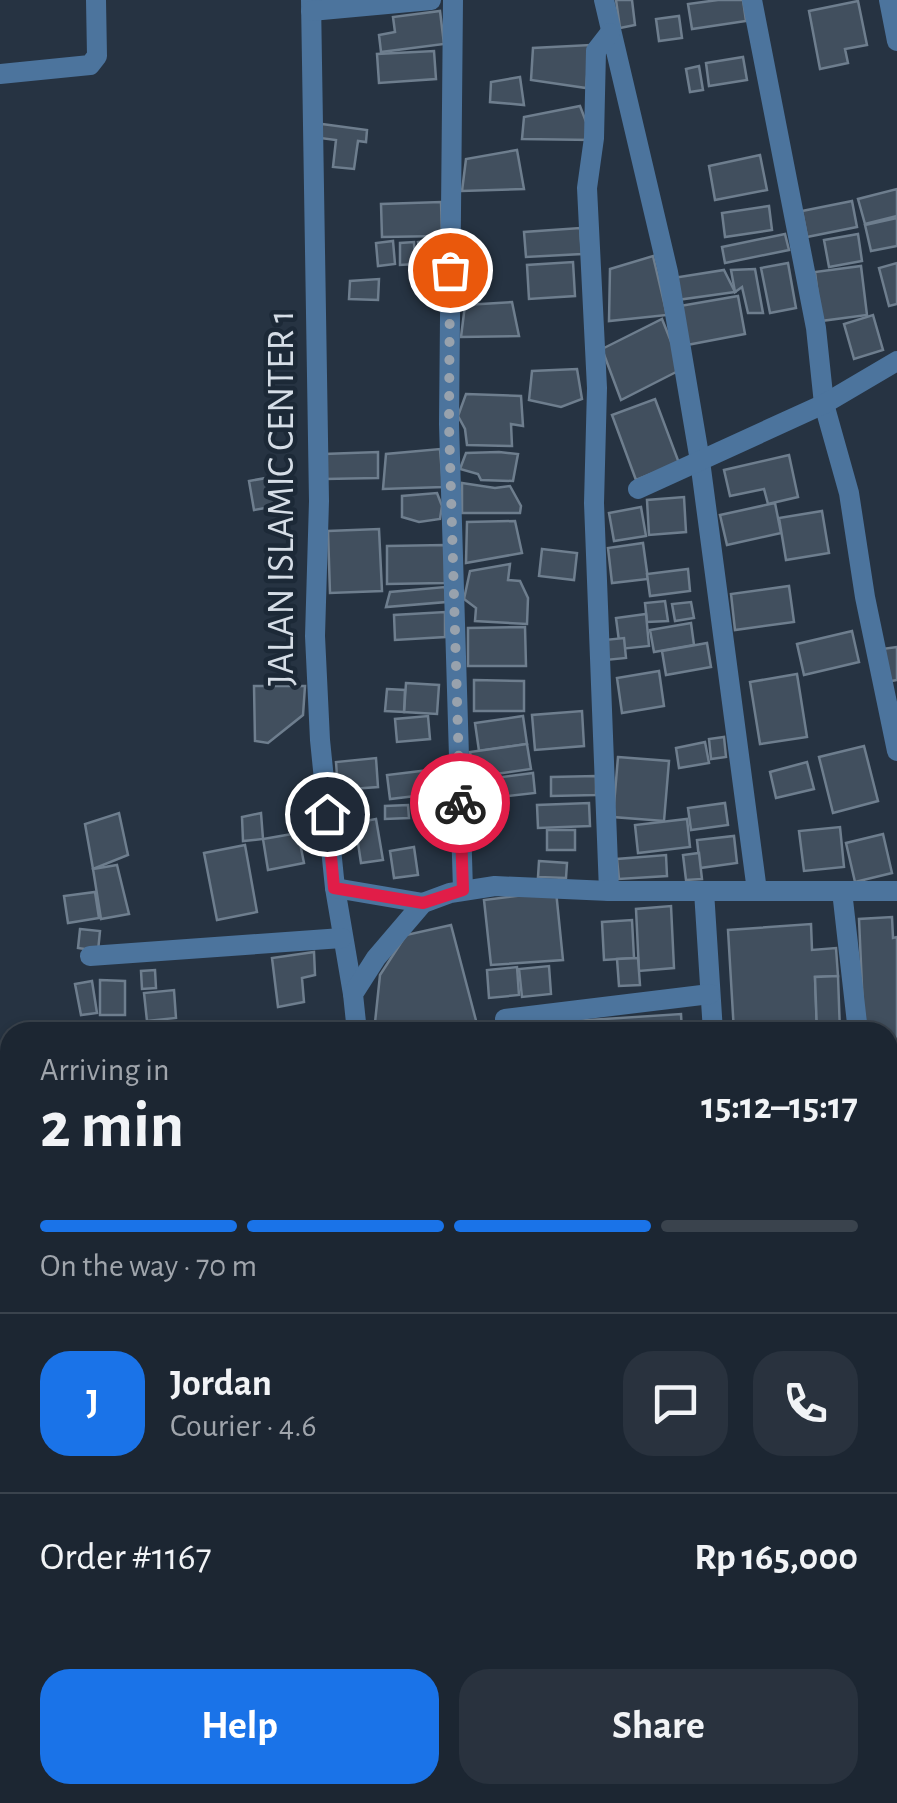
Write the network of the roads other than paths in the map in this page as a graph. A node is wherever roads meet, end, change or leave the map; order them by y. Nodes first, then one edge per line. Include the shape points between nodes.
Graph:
1 (96, 0) edge
2 (431, 0) edge
3 (452, 0) edge
4 (604, 0) edge
5 (752, 0) edge
6 (889, 0) edge
7 (311, 6) edge
8 (610, 33) junction
9 (897, 41) edge
10 (0, 74) edge
11 (897, 361) edge
12 (824, 404) junction
13 (700, 461) junction
14 (638, 489) dead end
15 (891, 694) edge
16 (897, 752) edge
17 (334, 888) junction
18 (463, 890) junction
19 (609, 890) junction
20 (897, 890) edge
21 (704, 891) junction
22 (756, 891) junction
23 (842, 891) junction
24 (423, 903) junction
25 (342, 938) junction
26 (90, 956) dead end
27 (353, 994) junction
28 (710, 994) junction
29 (505, 1018) dead end
30 (356, 1022) edge
31 (712, 1022) edge
32 (857, 1022) edge

1 - 10 street via 97,56 90,64
2 - 7 street
3 - 18 street via 449,424
4 - 8 street
5 - 12 street via 816,328
6 - 9 street
7 - 17 street, JALAN ISLAMIC CENTER 1 via 316,636
8 - 13 street via 668,272
8 - 19 street via 596,51 587,188
11 - 12 street
12 - 13 street
12 - 15 street
13 - 14 street
13 - 22 street
15 - 16 street
17 - 24 street
17 - 25 street, JALAN ISLAMIC CENTER 1
18 - 19 street
18 - 24 street
19 - 21 street
20 - 23 street
21 - 22 street
21 - 28 street
22 - 23 street
23 - 32 street
24 - 27 street
25 - 26 street
25 - 27 street, JALAN ISLAMIC CENTER 1
27 - 30 street, JALAN ISLAMIC CENTER 1
28 - 29 street
28 - 31 street

